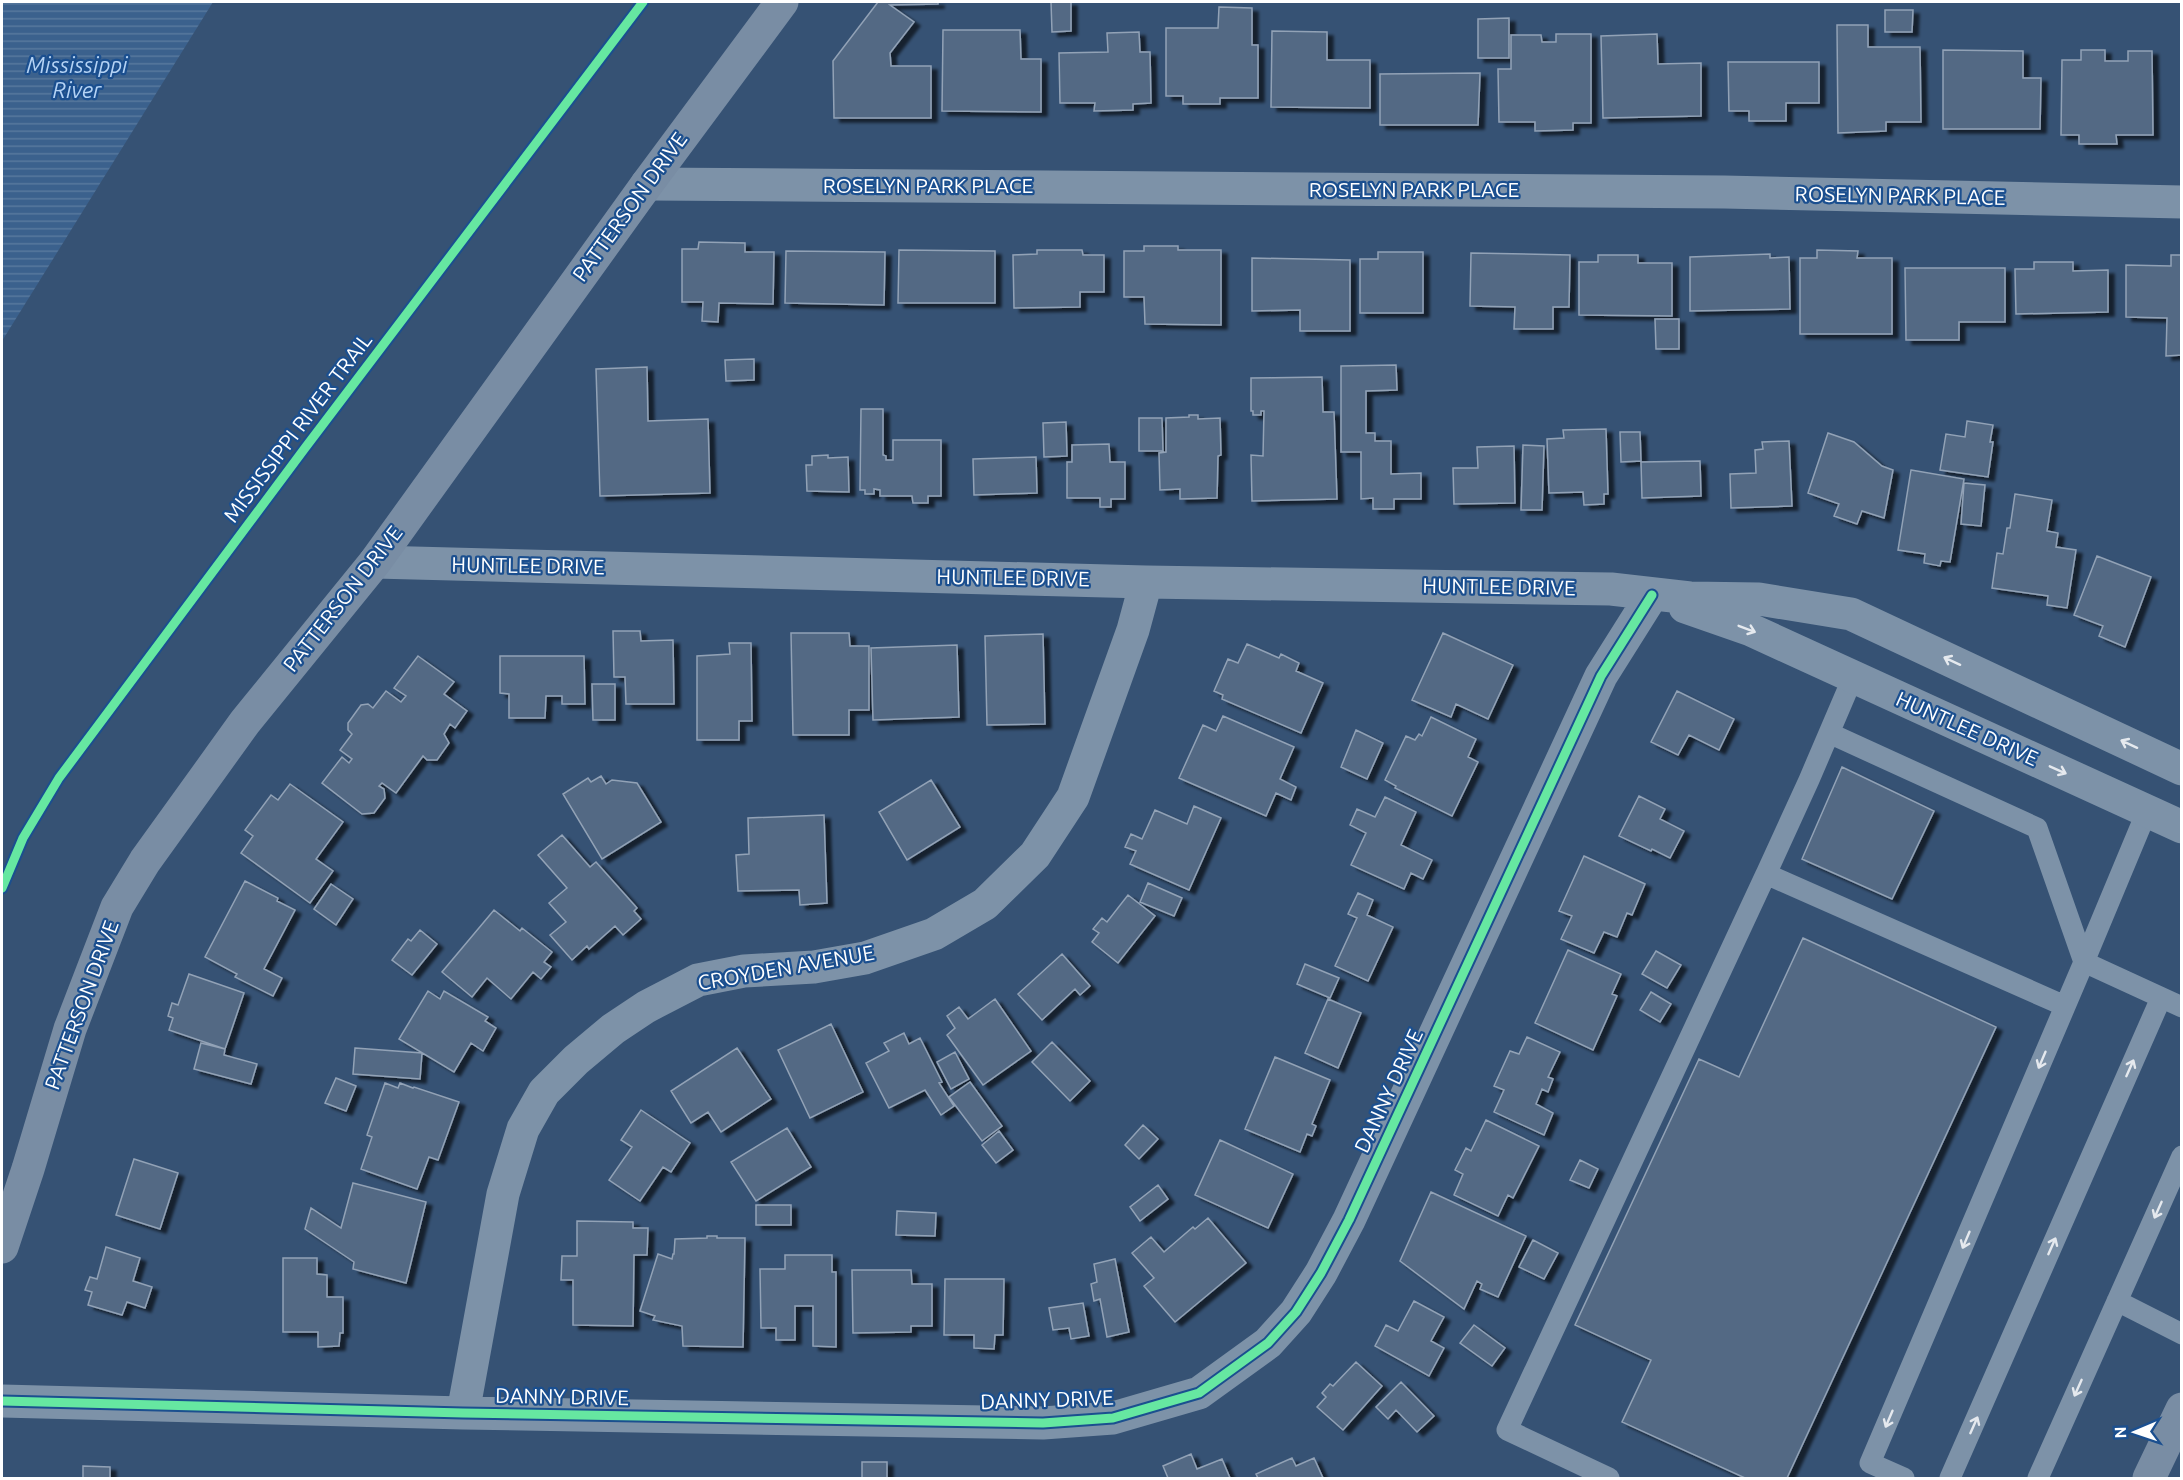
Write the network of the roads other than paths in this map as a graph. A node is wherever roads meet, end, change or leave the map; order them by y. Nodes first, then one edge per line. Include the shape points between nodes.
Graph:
1 (782, 2) edge
2 (647, 184) junction
3 (2181, 202) edge
4 (375, 562) junction
5 (1146, 582) junction
6 (1652, 595) junction
7 (1853, 677) junction
8 (1829, 733) junction
9 (2181, 769) edge
10 (2147, 811) junction
11 (2181, 827) edge
12 (1766, 874) junction
13 (2085, 963) junction
14 (2161, 998) junction
15 (2065, 1006) junction
16 (2181, 1007) edge
17 (2181, 1156) edge
18 (2, 1247) edge
19 (2117, 1301) junction
20 (2181, 1334) edge
21 (2, 1401) edge
22 (2181, 1409) edge
23 (463, 1413) junction
24 (2164, 1461) edge
25 (1867, 1471) edge
26 (1609, 1479) edge
27 (1904, 1479) edge
28 (1950, 1479) edge
29 (2038, 1479) edge

1 - 2 street, PATTERSON DRIVE
2 - 3 street, ROSELYN PARK PLACE via 1724,192
2 - 4 street, PATTERSON DRIVE
4 - 5 street, HUNTLEE DRIVE
4 - 18 street, PATTERSON DRIVE via 245,722 145,861 117,907 70,1029
5 - 6 street, HUNTLEE DRIVE via 1611,589
5 - 23 street, CROYDEN AVENUE via 1133,630 1073,797 1035,855 985,904 934,934 865,957 698,980 613,1029 544,1092 523,1129 503,1194
6 -> 7 street, HUNTLEE DRIVE via 1751,630
9 -> 6 street, HUNTLEE DRIVE via 1851,614 1759,598
6 - 23 street, DANNY DRIVE via 1601,676 1321,1273 1296,1312 1268,1343 1225,1375 1198,1393 1113,1418 1043,1423
7 - 8 lane
7 -> 10 street, HUNTLEE DRIVE
8 - 12 lane
8 - 13 lane via 2037,828
10 - 11 street, HUNTLEE DRIVE
10 - 13 lane
12 - 15 lane
12 - 26 lane via 1507,1430
13 - 14 lane
13 - 15 lane
14 - 16 lane
28 -> 14 lane
15 -> 25 lane
17 -> 19 lane
19 - 20 lane
19 -> 29 lane
21 - 23 street, DANNY DRIVE
22 - 24 street
25 - 27 lane

